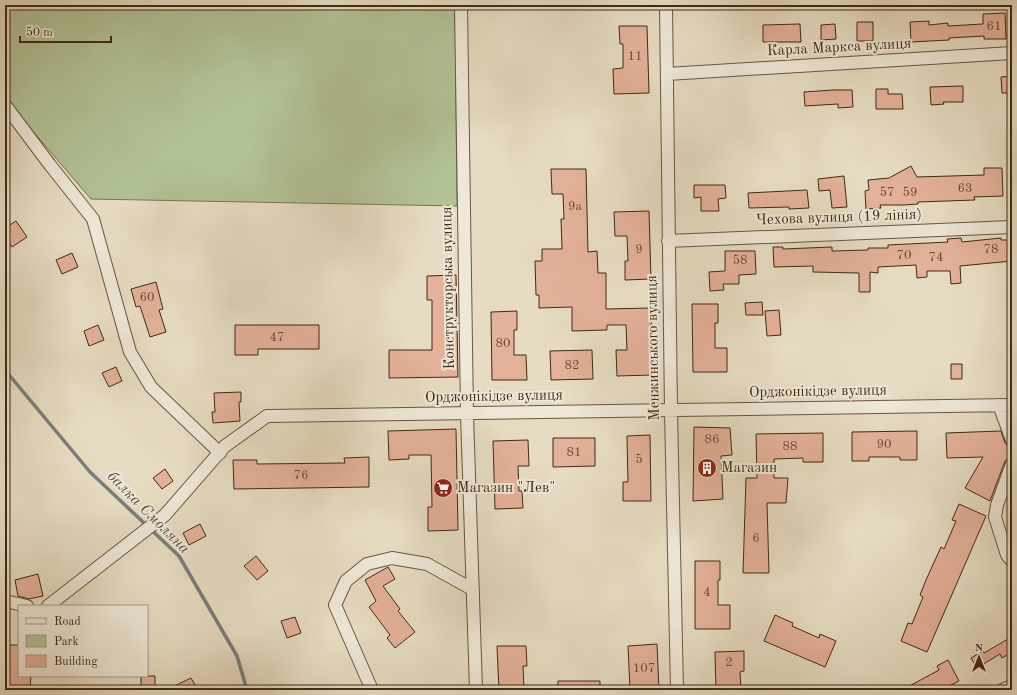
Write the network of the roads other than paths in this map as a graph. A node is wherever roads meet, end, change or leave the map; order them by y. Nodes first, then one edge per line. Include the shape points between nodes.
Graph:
1 (461, 5) edge
2 (666, 5) edge
3 (1012, 53) edge
4 (667, 74) junction
5 (5, 104) edge
6 (1012, 227) edge
7 (668, 241) junction
8 (999, 405) junction
9 (1012, 405) edge
10 (671, 411) junction
11 (466, 414) junction
12 (1012, 440) edge
13 (220, 453) junction
14 (1012, 464) edge
15 (1012, 561) edge
16 (472, 589) junction
17 (5, 601) edge
18 (23, 605) edge
19 (49, 605) edge
20 (1012, 686) edge
21 (372, 690) edge
22 (476, 690) edge
23 (677, 690) edge
24 (1002, 690) edge

1 - 11 street, Конструкторська вулиця
2 - 4 street, Менжинського вулиця
3 - 4 street, Карла Маркса вулиця
4 - 7 street, Менжинського вулиця
5 - 13 street via 93,219 130,352 151,387
6 - 7 street, Чехова вулиця (19 лiнiя)
7 - 10 street, Менжинського вулиця
8 - 9 street, Орджонікідзе вулиця
8 - 10 street, Орджонікідзе вулиця
8 - 12 street
10 - 11 street, Орджонікідзе вулиця
10 - 23 street, Менжинського вулиця
11 - 13 street, Орджонікідзе вулиця via 267,416 225,446
11 - 16 street, Конструкторська вулиця
13 - 19 street, Орджонікідзе вулиця via 165,514
14 - 15 street via 995,517 1007,555
16 - 21 street via 427,564 392,558 367,564 346,581 335,605
16 - 22 street, Конструкторська вулиця
17 - 18 street
20 - 24 street

